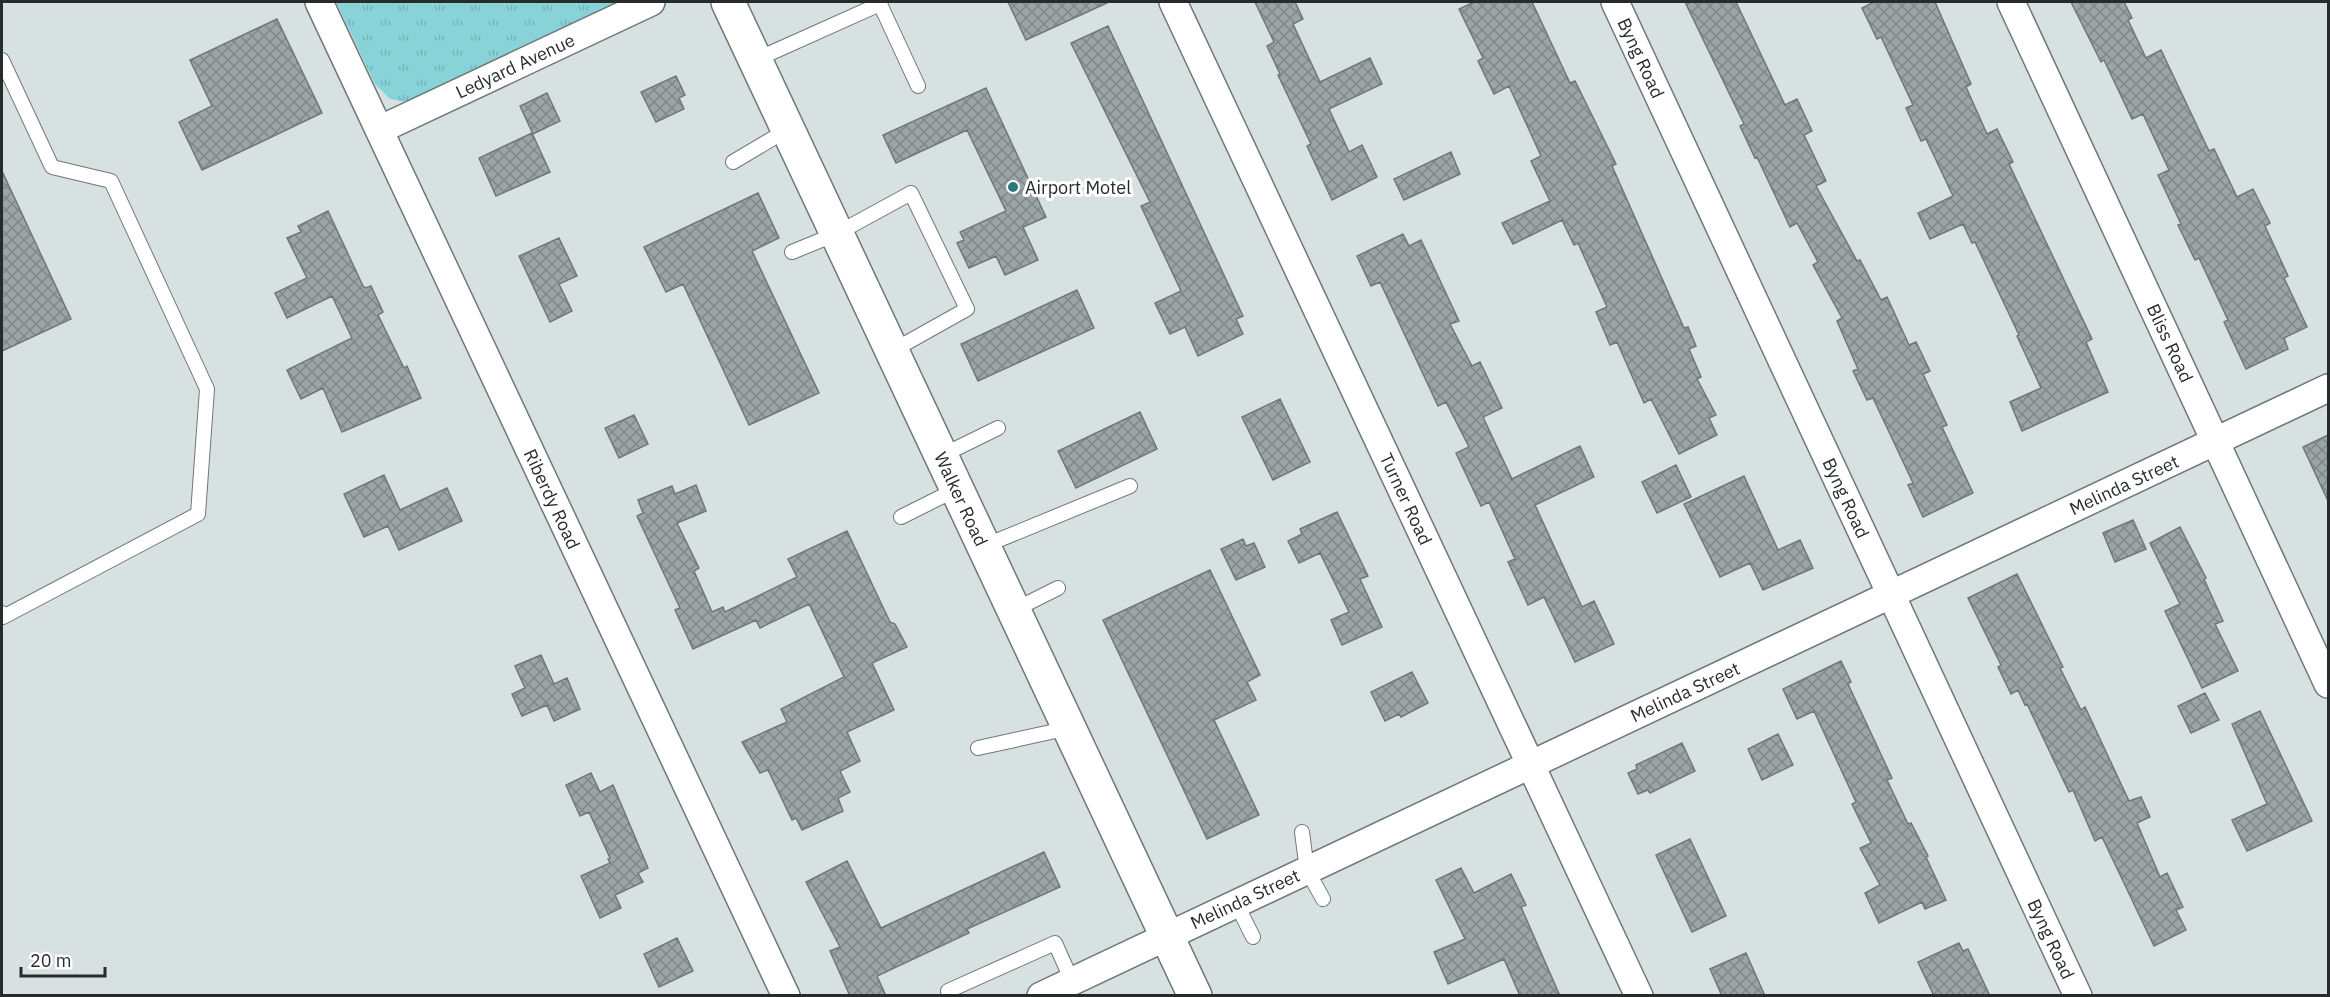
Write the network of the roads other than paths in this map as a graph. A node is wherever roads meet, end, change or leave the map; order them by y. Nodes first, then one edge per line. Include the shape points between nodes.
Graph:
1 (319, 2) edge
2 (651, 2) edge
3 (728, 2) edge
4 (1173, 2) edge
5 (1615, 2) edge
6 (2011, 2) edge
7 (2, 60) edge
8 (754, 60) junction
9 (918, 86) dead end
10 (379, 130) junction
11 (787, 130) junction
12 (733, 162) dead end
13 (836, 234) junction
14 (792, 252) dead end
15 (891, 351) junction
16 (2328, 388) edge
17 (998, 428) dead end
18 (2216, 442) junction
19 (941, 456) junction
20 (1130, 486) dead end
21 (957, 489) junction
22 (901, 517) dead end
23 (984, 546) junction
24 (1058, 588) dead end
25 (1891, 594) junction
26 (1014, 610) junction
27 (2, 616) edge
28 (2328, 684) edge
29 (1069, 728) junction
30 (978, 748) dead end
31 (1530, 765) junction
32 (1302, 832) dead end
33 (1307, 870) junction
34 (1323, 899) dead end
35 (1236, 903) junction
36 (1167, 935) junction
37 (1253, 937) dead end
38 (1072, 981) junction
39 (786, 996) edge
40 (950, 996) edge
41 (1041, 996) edge
42 (1195, 996) edge
43 (1639, 996) edge
44 (2078, 996) edge

1 - 10 street, Riberdy Road
2 - 10 street, Ledyard Avenue
3 - 8 main road, Walker Road
4 - 31 street, Turner Road
5 - 25 street, Byng Road
6 - 18 street, Bliss Road
7 - 27 lane via 52,167 111,181 207,389 198,514
8 - 9 lane via 880,4
8 - 11 main road, Walker Road
10 - 39 street, Riberdy Road
11 - 12 lane
11 - 13 main road, Walker Road
13 - 14 lane
13 - 15 main road, Walker Road
13 - 15 lane via 911,194 967,309
15 - 19 main road, Walker Road
16 - 18 street, Melinda Street
17 - 19 lane
18 - 25 street, Melinda Street
18 - 28 street, Bliss Road
19 - 21 main road, Walker Road
20 - 23 lane
21 - 22 lane
21 - 23 main road, Walker Road
23 - 26 main road, Walker Road
24 - 26 lane
25 - 31 street, Melinda Street
25 - 44 street, Byng Road
26 - 29 main road, Walker Road
29 - 30 lane
29 - 36 main road, Walker Road
31 - 33 street, Melinda Street
31 - 43 street, Turner Road
32 - 33 lane
33 - 34 lane
33 - 35 street, Melinda Street
35 - 36 street, Melinda Street
35 - 37 lane
36 - 38 street, Melinda Street
36 - 42 main road, Walker Road
38 - 40 lane via 1056,943 948,991
38 - 41 street, Melinda Street

